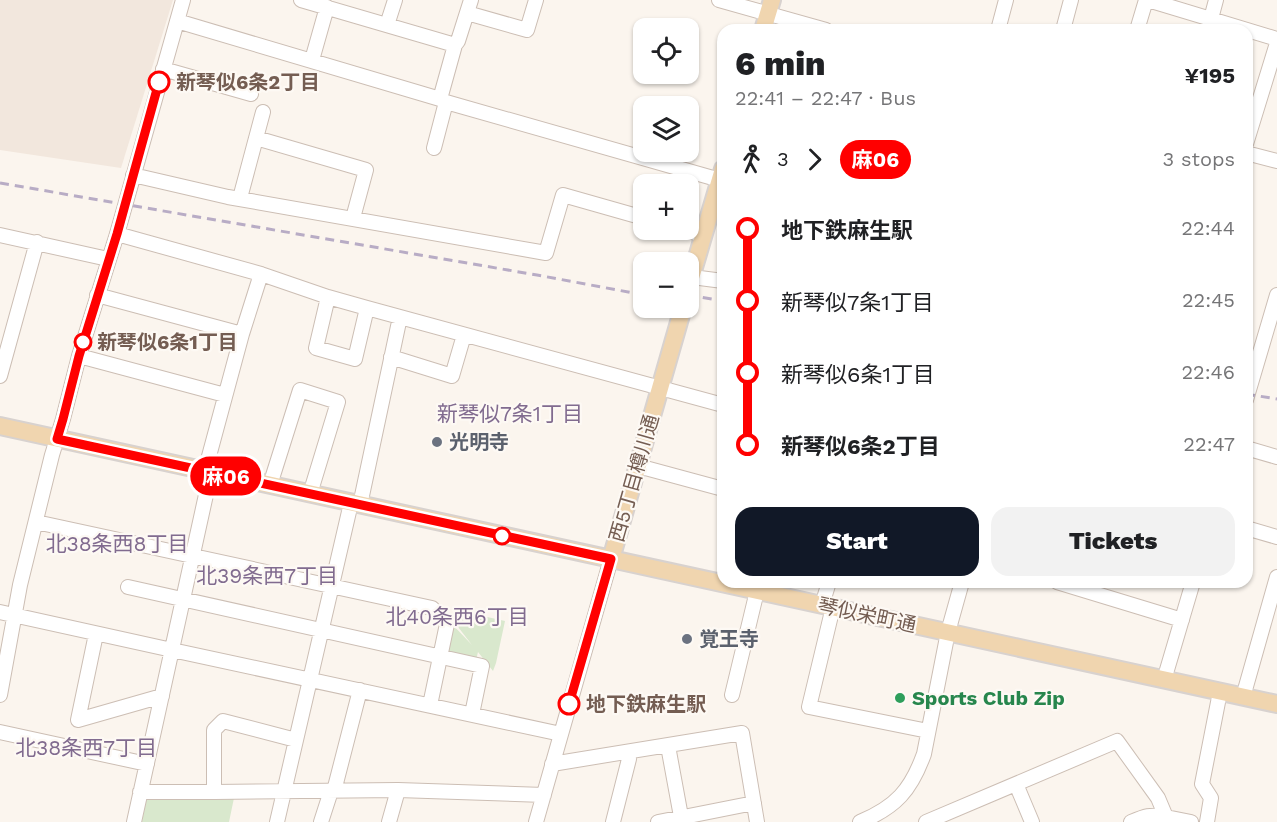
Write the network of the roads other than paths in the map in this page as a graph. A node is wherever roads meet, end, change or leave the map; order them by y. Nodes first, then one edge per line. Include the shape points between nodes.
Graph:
1 (183, 0) edge
2 (301, 0) edge
3 (395, 0) edge
4 (536, 0) edge
5 (719, 0) edge
6 (1006, 0) edge
7 (1071, 0) edge
8 (1147, 0) edge
9 (1216, 0) edge
10 (329, 5) edge
11 (469, 7) edge
12 (770, 7) edge
13 (177, 21) junction
14 (765, 24) edge
15 (811, 24) edge
16 (1000, 24) edge
17 (1064, 24) edge
18 (1139, 24) edge
19 (1207, 24) edge
20 (1209, 24) edge
21 (387, 25) junction
22 (1253, 35) edge
23 (1277, 41) edge
24 (454, 45) junction
25 (312, 60) junction
26 (163, 69) junction
27 (251, 94) dead end
28 (443, 100) junction
29 (263, 112) dead end
30 (1253, 121) edge
31 (256, 138) junction
32 (434, 148) dead end
33 (1253, 155) edge
34 (1277, 161) edge
35 (717, 174) edge
36 (133, 175) junction
37 (717, 192) edge
38 (240, 198) junction
39 (633, 215) edge
40 (353, 218) junction
41 (0, 234) edge
42 (117, 234) junction
43 (699, 234) edge
44 (704, 235) junction
45 (37, 242) junction
46 (699, 252) edge
47 (108, 259) junction
48 (261, 274) junction
49 (717, 281) edge
50 (699, 282) edge
51 (97, 295) junction
52 (1277, 295) edge
53 (328, 297) junction
54 (367, 308) junction
55 (400, 317) junction
56 (680, 318) edge
57 (242, 334) junction
58 (464, 335) junction
59 (79, 356) junction
60 (391, 357) junction
61 (1253, 365) edge
62 (0, 376) edge
63 (660, 387) junction
64 (225, 395) junction
65 (717, 403) edge
66 (0, 426) edge
67 (57, 439) junction
68 (1253, 450) edge
69 (1277, 457) edge
70 (638, 466) junction
71 (208, 472) junction
72 (270, 485) junction
73 (717, 487) edge
74 (310, 494) junction
75 (355, 504) junction
76 (36, 522) junction
77 (1253, 530) edge
78 (1277, 537) edge
79 (193, 555) junction
80 (611, 559) junction
81 (1277, 577) edge
82 (717, 582) edge
83 (128, 587) dead end
84 (332, 587) junction
85 (743, 588) edge
86 (828, 588) edge
87 (960, 588) edge
88 (1077, 588) edge
89 (1191, 588) edge
90 (757, 591) junction
91 (183, 600) junction
92 (827, 606) junction
93 (0, 612) edge
94 (14, 615) junction
95 (1182, 620) junction
96 (321, 630) junction
97 (948, 632) junction
98 (96, 634) junction
99 (172, 650) junction
100 (440, 656) junction
101 (310, 679) junction
102 (1164, 680) junction
103 (360, 690) junction
104 (1220, 692) junction
105 (0, 695) edge
106 (732, 695) dead end
107 (162, 696) junction
108 (1243, 697) junction
109 (1277, 704) edge
110 (430, 705) junction
111 (472, 714) junction
112 (928, 730) junction
113 (0, 732) edge
114 (561, 734) junction
115 (296, 740) junction
116 (668, 746) junction
117 (628, 752) junction
118 (147, 764) junction
119 (552, 764) junction
120 (1016, 784) junction
121 (398, 790) junction
122 (284, 791) junction
123 (333, 791) junction
124 (140, 792) junction
125 (214, 792) junction
126 (544, 795) junction
127 (754, 803) junction
128 (1158, 818) edge
129 (682, 820) edge
130 (869, 820) edge
131 (134, 822) edge
132 (277, 822) edge
133 (321, 822) edge
134 (389, 822) edge
135 (536, 822) edge
136 (613, 822) edge
137 (658, 822) edge
138 (757, 822) edge
139 (926, 822) edge
140 (1032, 822) edge
141 (1131, 822) edge
142 (1191, 822) edge
143 (1207, 822) edge

1 - 13 street
2 - 10 street
3 - 21 street
4 - 11 street via 527,30
5 - 12 street
6 - 16 street
7 - 17 street
8 - 18 street
8 - 19 street
9 - 20 street
10 - 21 street
10 - 25 street
11 - 24 street
12 - 14 main road
12 - 15 street
13 - 25 street
13 - 26 street
21 - 24 street
22 - 23 street
23 - 30 street
24 - 28 street
25 - 28 street
26 - 27 street
26 - 36 street
28 - 32 street
28 - 35 street
29 - 31 street
31 - 38 street
31 - 40 street via 366,170
33 - 34 street
36 - 38 street
36 - 42 street
37 - 44 main road
38 - 40 street
39 - 40 street via 563,195 546,253
41 - 45 street
42 - 47 street
42 - 48 street
43 - 44 street
44 - 46 main road
45 - 47 street
45 - 62 street
47 - 51 street
48 - 53 street
48 - 57 street
49 - 50 street
51 - 57 street
51 - 59 street
52 - 61 street
53 - 54 street
53 - 54 street via 316,348 355,359
54 - 55 street
55 - 58 street
55 - 60 street
56 - 63 main road, 西5丁目樽川通
57 - 64 street
58 - 60 street via 452,376
58 - 63 street
59 - 64 street
59 - 67 street
60 - 75 street
63 - 65 street
63 - 70 main road, 西5丁目樽川通
64 - 71 street
66 - 67 main road, 琴似栄町通
67 - 71 main road, 琴似栄町通
67 - 76 street
68 - 69 street
70 - 73 street
70 - 80 main road, 西5丁目樽川通
71 - 72 main road, 琴似栄町通
71 - 79 street
72 - 74 main road, 琴似栄町通
72 - 74 street via 300,390 338,402
74 - 75 main road, 琴似栄町通
75 - 80 main road, 琴似栄町通
75 - 84 street
76 - 79 street
76 - 94 street
77 - 78 street
79 - 84 street
79 - 91 street
80 - 82 main road, 琴似栄町通
80 - 114 street, 西5丁目樽川通
81 - 108 street
83 - 91 street
84 - 96 street
84 - 100 street via 432,608 447,624
85 - 90 main road, 琴似栄町通
86 - 92 street
87 - 97 street
88 - 95 street
89 - 95 street
90 - 92 main road, 琴似栄町通
90 - 106 street
91 - 96 street
91 - 99 street
92 - 97 main road, 琴似栄町通
92 - 112 street via 809,707
93 - 94 street
94 - 98 street
94 - 105 street
95 - 102 street
96 - 100 street
96 - 101 street
97 - 102 main road, 琴似栄町通
97 - 112 street
98 - 99 street
98 - 107 street via 78,720
99 - 101 street
99 - 107 street
100 - 110 street
100 - 111 street via 482,666
101 - 103 street
101 - 115 street
102 - 104 main road, 琴似栄町通
103 - 110 street
103 - 123 street
104 - 108 main road, 琴似栄町通
104 - 143 street via 1202,784 1211,798
107 - 118 street
108 - 109 main road, 琴似栄町通
110 - 111 street
111 - 114 street
112 - 130 street via 924,754 905,793
113 - 118 street
114 - 119 street, 西5丁目樽川通
115 - 122 street
115 - 125 street via 223,721 214,730
116 - 117 street
116 - 127 street via 742,733
116 - 129 street
117 - 119 street
117 - 136 street
118 - 124 street
119 - 126 street, 西5丁目樽川通
120 - 128 street via 1117,741 1158,798
120 - 139 street
120 - 140 street
121 - 123 street
121 - 126 street
121 - 134 street
122 - 123 street
122 - 125 street
122 - 132 street
123 - 133 street
124 - 125 street
124 - 131 street
126 - 135 street, 西5丁目樽川通
127 - 129 street
127 - 138 street
128 - 141 street via 1146,815
128 - 142 street
129 - 137 street

